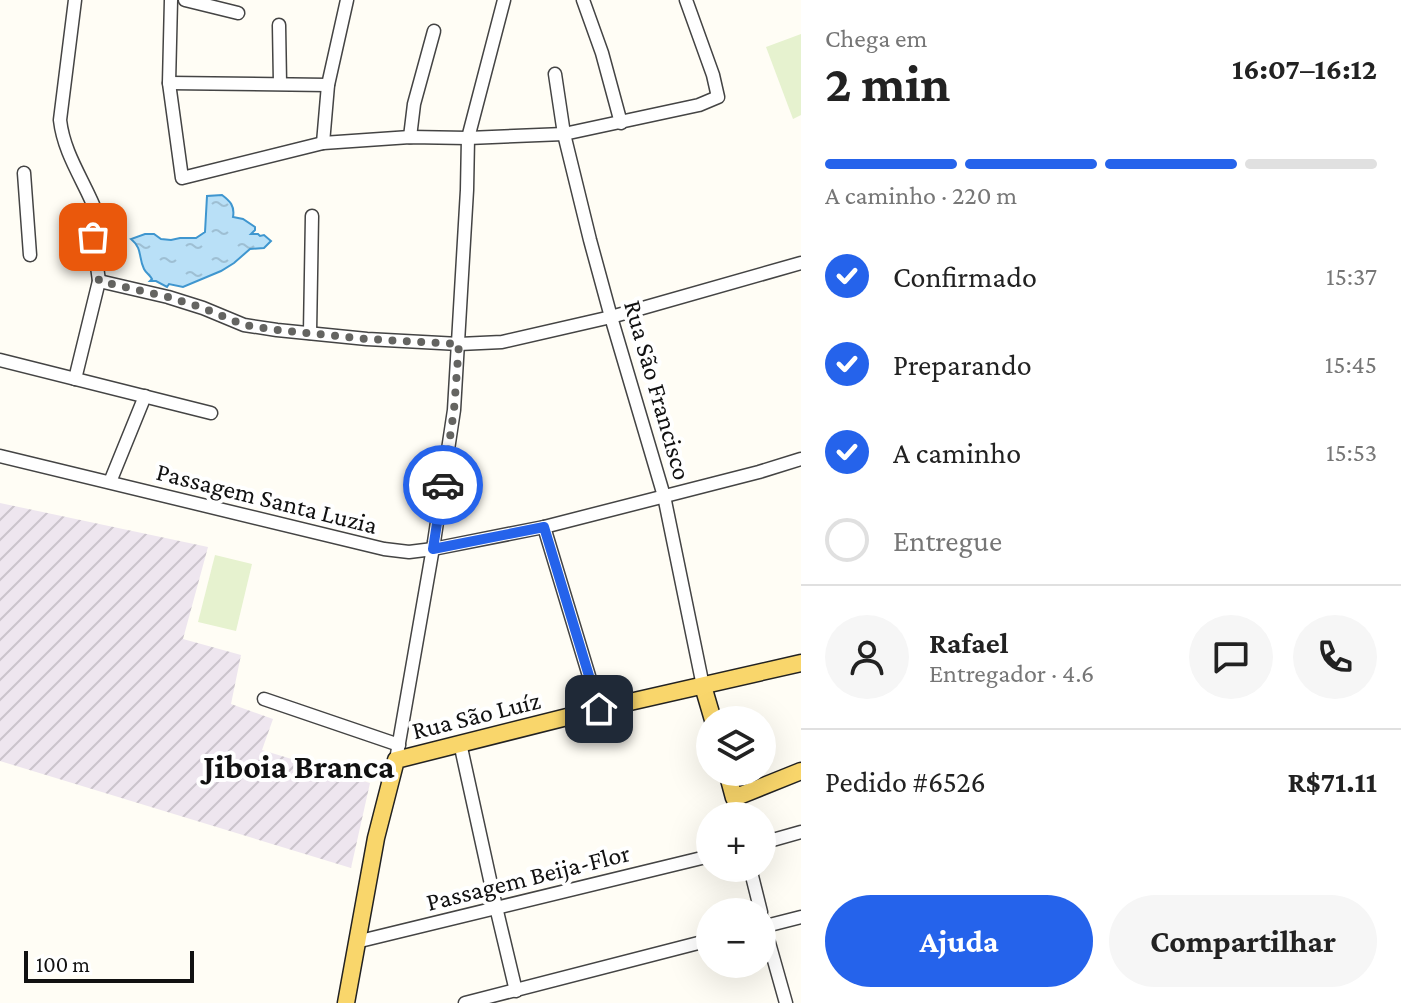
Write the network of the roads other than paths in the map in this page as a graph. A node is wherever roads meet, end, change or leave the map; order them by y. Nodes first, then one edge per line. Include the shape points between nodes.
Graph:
1 (75, 0) edge
2 (171, 0) edge
3 (185, 0) edge
4 (347, 0) edge
5 (504, 0) edge
6 (583, 0) edge
7 (686, 0) edge
8 (238, 13) dead end
9 (279, 25) dead end
10 (434, 31) dead end
11 (555, 74) dead end
12 (169, 83) junction
13 (280, 83) junction
14 (328, 85) junction
15 (621, 123) junction
16 (564, 134) junction
17 (410, 137) junction
18 (468, 138) junction
19 (323, 143) junction
20 (24, 173) dead end
21 (312, 216) dead end
22 (30, 255) dead end
23 (801, 263) edge
24 (99, 281) junction
25 (611, 317) junction
26 (310, 333) junction
27 (459, 344) junction
28 (0, 360) edge
29 (75, 379) junction
30 (145, 396) junction
31 (211, 413) dead end
32 (0, 456) edge
33 (801, 459) edge
34 (110, 482) junction
35 (664, 496) junction
36 (544, 527) junction
37 (433, 549) junction
38 (801, 663) edge
39 (703, 686) junction
40 (264, 699) dead end
41 (709, 706) edge
42 (599, 709) junction
43 (460, 743) junction
44 (397, 752) junction
45 (801, 771) edge
46 (731, 786) edge
47 (734, 798) junction
48 (735, 802) edge
49 (801, 832) edge
50 (776, 839) edge
51 (696, 859) edge
52 (496, 907) junction
53 (801, 917) edge
54 (776, 922) edge
55 (356, 942) junction
56 (696, 944) edge
57 (776, 969) edge
58 (516, 991) junction
59 (346, 1003) edge
60 (465, 1003) edge
61 (786, 1003) edge

1 - 24 street via 60,120 69,157 97,214 93,237
2 - 12 street
3 - 8 street
4 - 14 street
5 - 18 street
6 - 15 street
7 - 15 street via 718,97
9 - 13 street
10 - 17 street
11 - 16 street, Rua São Francisco
12 - 13 street
12 - 19 street via 182,178
13 - 14 street
14 - 19 street
15 - 16 street
16 - 18 street
16 - 25 street, Rua São Francisco
17 - 18 street
17 - 19 street
18 - 27 street
20 - 22 street
21 - 26 street
23 - 25 street
24 - 26 street via 168,297 244,325
24 - 29 street
25 - 27 street via 502,342
25 - 35 street, Rua São Francisco
26 - 27 street
27 - 37 street
28 - 29 street
29 - 30 street
30 - 31 street
30 - 34 street
32 - 34 street, Passagem Santa Luzia
33 - 35 street, Passagem Santa Luzia
34 - 37 street, Passagem Santa Luzia via 384,549
35 - 36 street, Passagem Santa Luzia
35 - 39 street, Rua São Francisco
36 - 37 street, Passagem Santa Luzia
36 - 42 street
37 - 44 street
38 - 39 main road, Rua São Luíz
39 - 41 main road, Rua São Francisco
39 - 42 main road, Rua São Luíz
40 - 44 street
42 - 43 main road, Rua São Luíz
43 - 44 main road, Rua São Luíz
43 - 52 street
44 - 55 main road
45 - 47 main road
46 - 47 main road
47 - 48 street
49 - 50 street
51 - 52 street, Passagem Beija-Flor
52 - 55 street, Passagem Beija-Flor
52 - 58 street
53 - 54 street
55 - 59 main road
56 - 58 street
57 - 61 street
58 - 60 street

